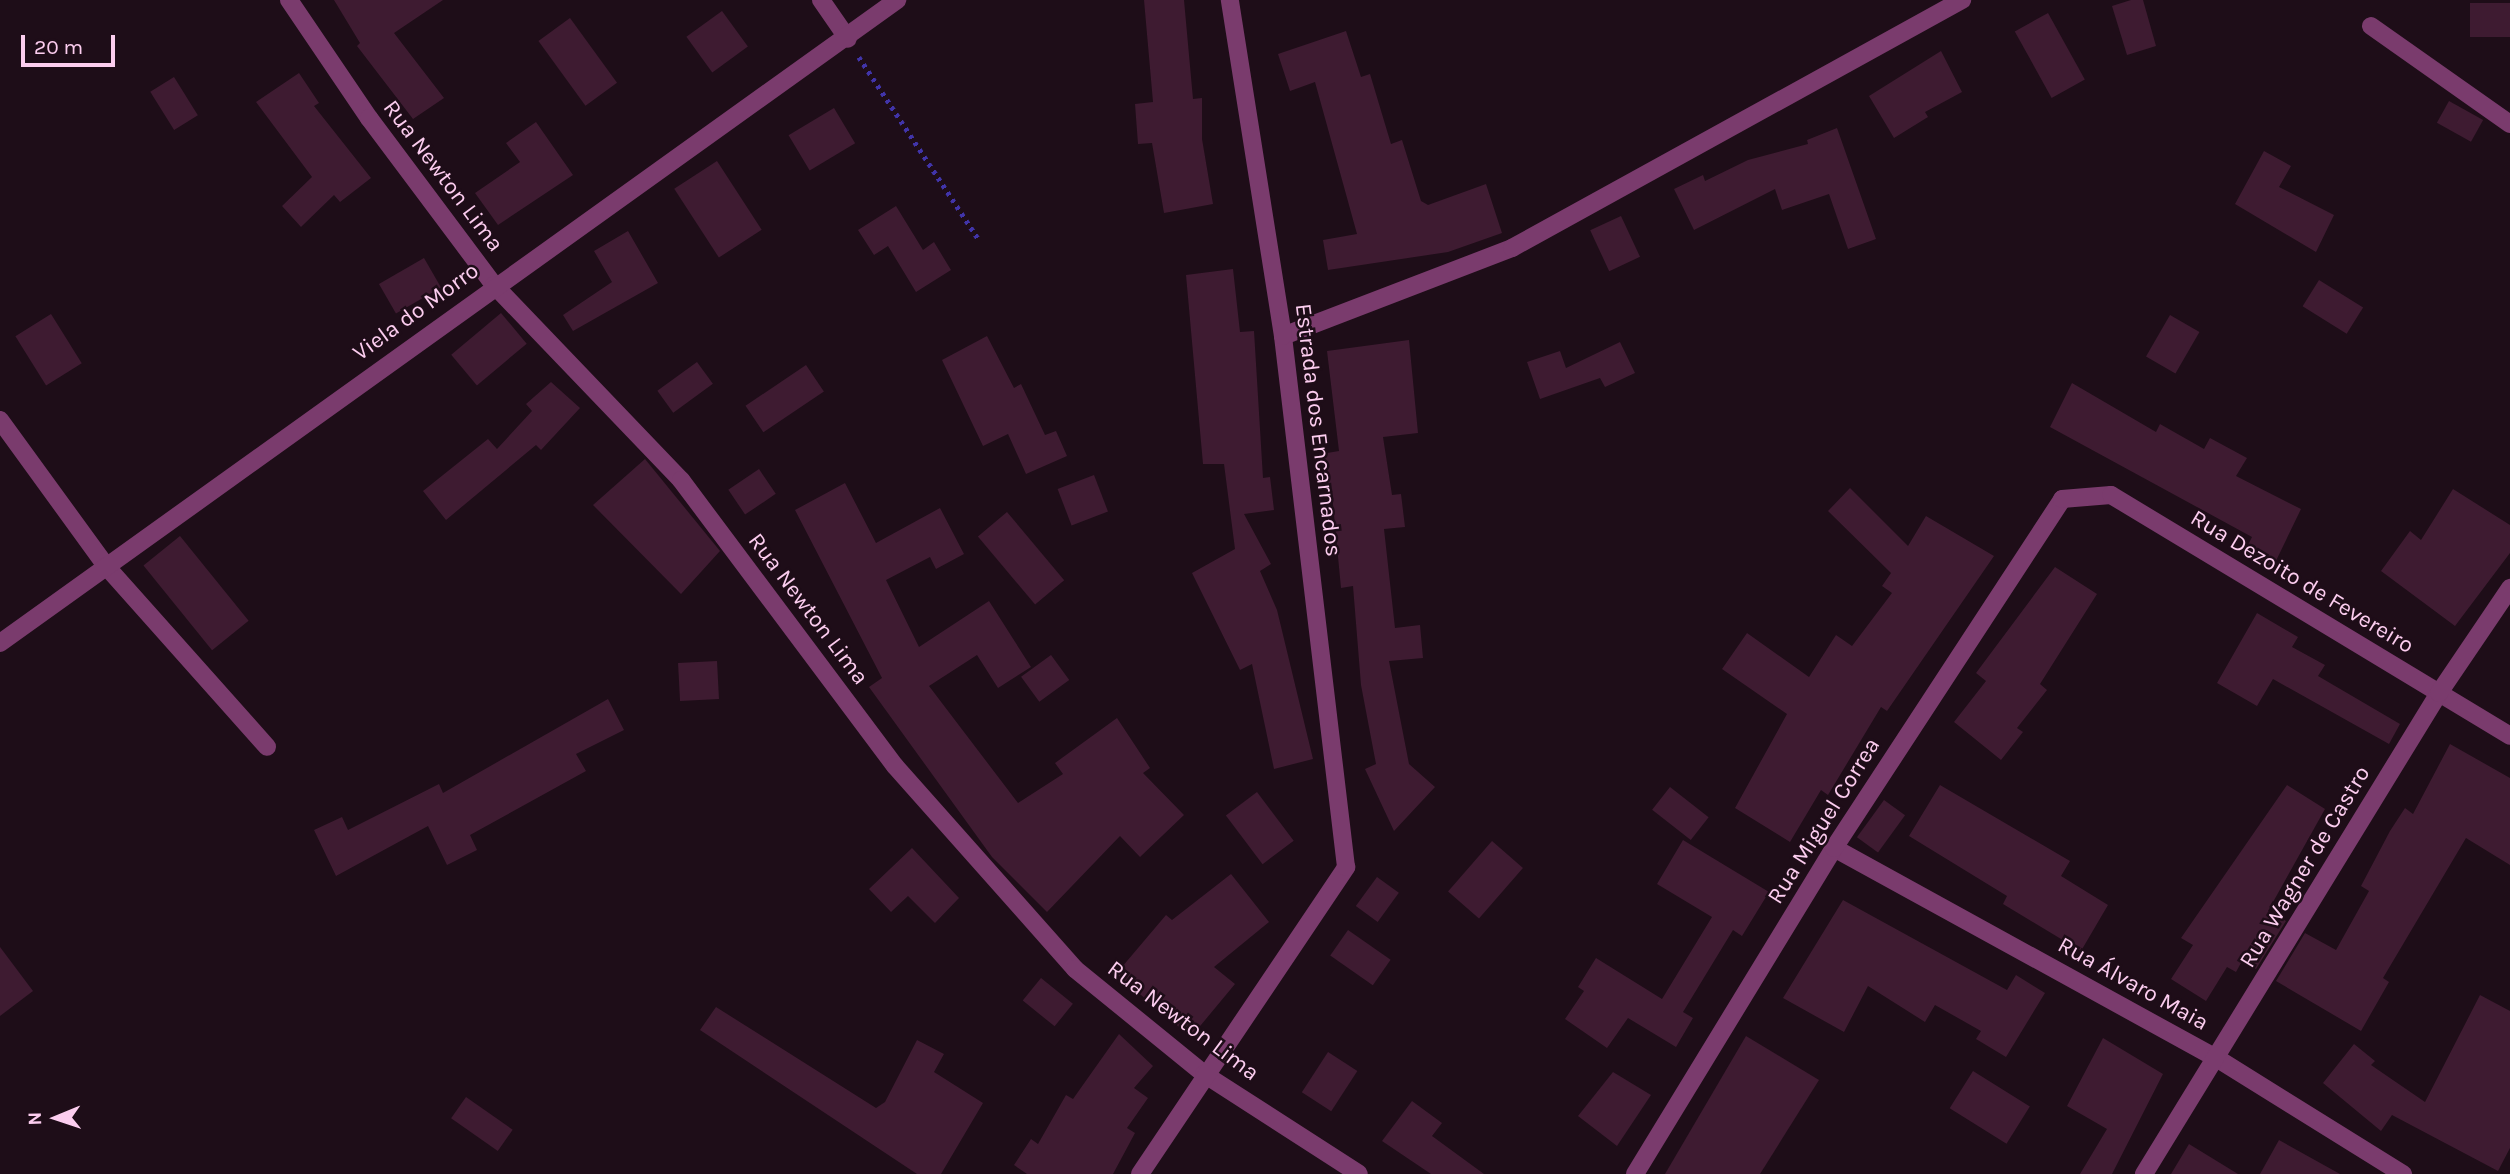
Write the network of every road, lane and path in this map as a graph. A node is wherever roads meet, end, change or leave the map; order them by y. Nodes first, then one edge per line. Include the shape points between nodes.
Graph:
1 (289, 0) edge
2 (821, 0) edge
3 (897, 0) edge
4 (1230, 0) edge
5 (1962, 0) edge
6 (2371, 26) dead end
7 (848, 39) junction
8 (2510, 124) edge
9 (978, 238) dead end
10 (495, 285) junction
11 (1283, 336) junction
12 (0, 419) edge
13 (2062, 499) joint
14 (106, 566) junction
15 (2510, 588) edge
16 (0, 643) edge
17 (2439, 693) junction
18 (2510, 736) edge
19 (267, 747) dead end
20 (1834, 848) junction
21 (2218, 1059) junction
22 (1204, 1074) junction
23 (1140, 1174) edge
24 (1359, 1174) edge
25 (1634, 1174) edge
26 (2144, 1174) edge
27 (2403, 1174) edge

1 - 10 street, Rua Newton Lima via 369,118
2 - 7 street
3 - 7 street, Viela do Morro
4 - 11 street, Estrada dos Encarnados
5 - 11 street via 1512,248
6 - 8 street
7 - 9 path
7 - 10 street, Viela do Morro
10 - 14 street, Viela do Morro
10 - 22 street, Rua Newton Lima via 681,480 894,766 1075,969
11 - 22 street, Estrada dos Encarnados via 1346,867
12 - 14 street
13 - 17 street, Rua Dezoito de Fevereiro via 2111,495
13 - 20 street, Rua Miguel Correa
14 - 16 street, Viela do Morro
14 - 19 street
15 - 17 street, Rua Wagner de Castro
17 - 18 street, Rua Dezoito de Fevereiro
17 - 21 street, Rua Wagner de Castro
20 - 21 street, Rua Álvaro Maia
20 - 25 street, Rua Miguel Correa
21 - 26 street, Rua Wagner de Castro
21 - 27 street, Rua Álvaro Maia
22 - 23 street
22 - 24 street, Rua Newton Lima

